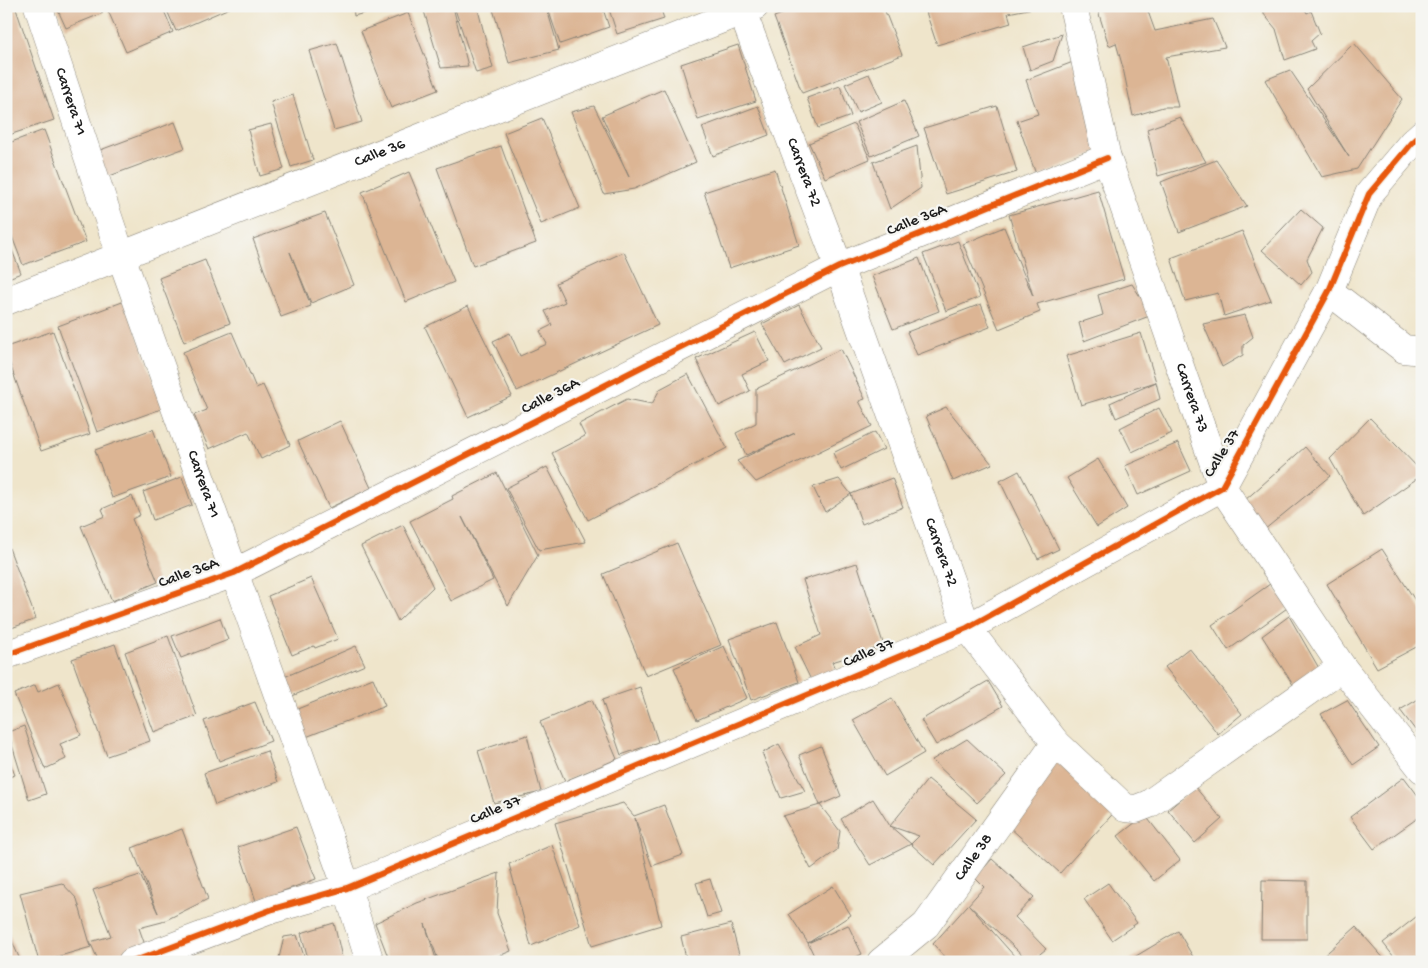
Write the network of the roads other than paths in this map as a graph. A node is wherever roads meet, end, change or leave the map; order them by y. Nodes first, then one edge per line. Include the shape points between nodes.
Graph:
1 (38, 6) edge
2 (1073, 6) edge
3 (745, 8) edge
4 (1418, 142) edge
5 (1107, 158) junction
6 (121, 256) junction
7 (839, 267) junction
8 (1329, 290) junction
9 (6, 301) edge
10 (1422, 351) edge
11 (1222, 487) junction
12 (234, 573) junction
13 (967, 628) junction
14 (6, 655) edge
15 (1342, 667) junction
16 (1056, 743) junction
17 (1422, 769) edge
18 (347, 888) junction
19 (132, 962) edge
20 (370, 962) edge
21 (882, 962) edge

1 - 6 street, Carrera 71
2 - 5 street, Carrera 73
3 - 6 street, Calle 36
3 - 7 street, Carrera 72
4 - 8 street, Calle 37 via 1369,194
5 - 7 street, Calle 36A
5 - 11 street, Carrera 73
6 - 9 street, Calle 36
6 - 12 street, Carrera 71
7 - 12 street, Calle 36A
7 - 13 street, Carrera 72
8 - 10 street via 1404,349
8 - 11 street, Calle 37
11 - 13 street, Calle 37
11 - 15 street, Carrera 73
12 - 14 street, Calle 36A
12 - 18 street, Carrera 71
13 - 16 street, Carrera 72
13 - 18 street, Calle 37
15 - 16 street, Carrera 72 via 1149,804 1136,809 1126,808
15 - 17 street, Carrera 73
16 - 21 street, Calle 38 via 926,925
18 - 19 street, Calle 37 via 273,909
18 - 20 street, Carrera 71

